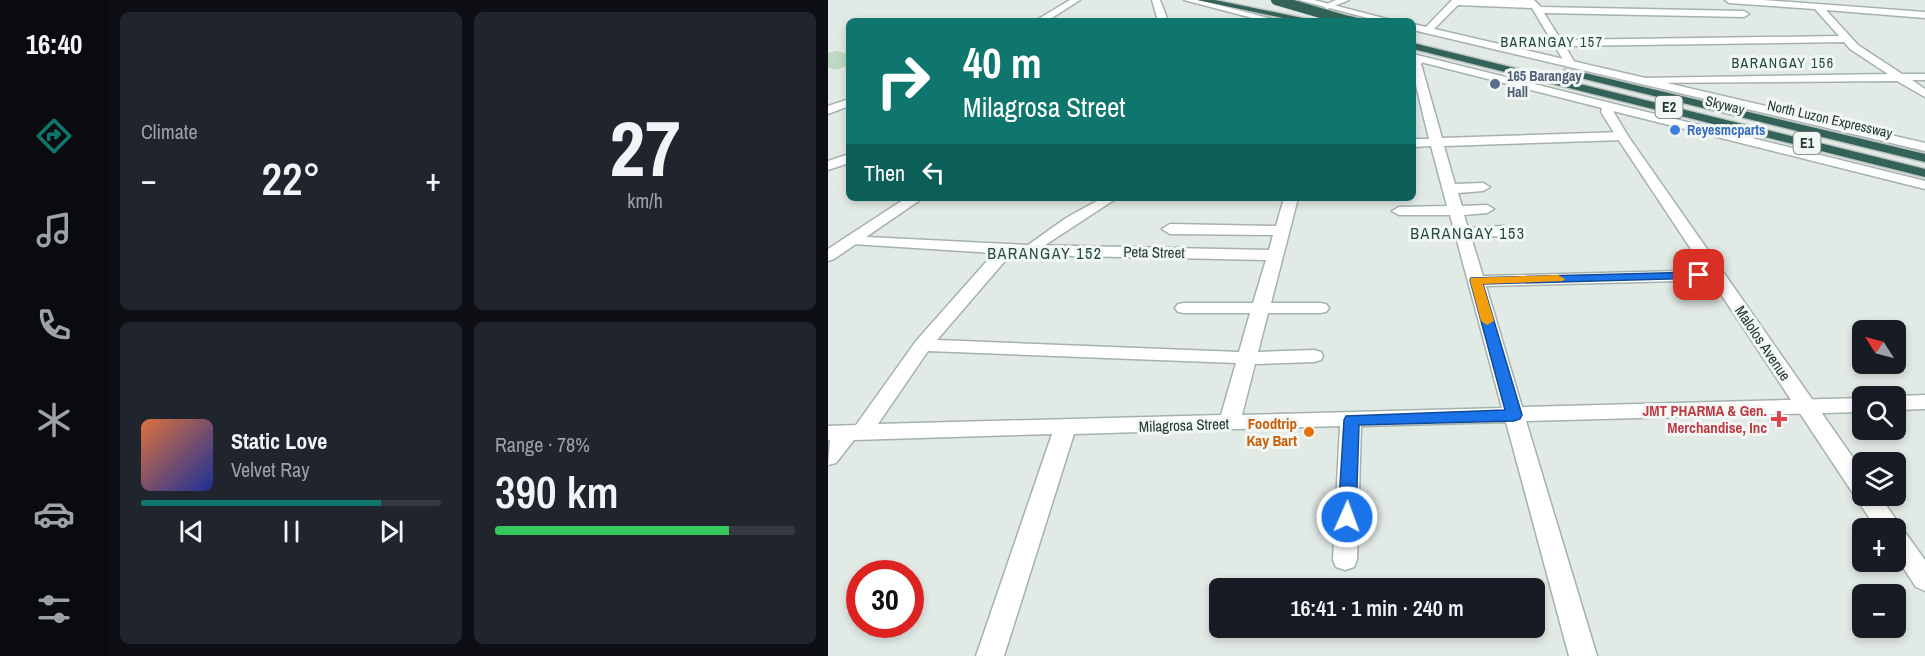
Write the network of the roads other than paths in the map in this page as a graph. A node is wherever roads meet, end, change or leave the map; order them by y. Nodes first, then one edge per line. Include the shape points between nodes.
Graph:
1 (1076, 0) edge
2 (1156, 0) edge
3 (1188, 0) edge
4 (1201, 0) edge
5 (1227, 0) edge
6 (1274, 0) edge
7 (1303, 0) edge
8 (1345, 0) edge
9 (1729, 0) edge
10 (1456, 1) edge
11 (1535, 5) edge
12 (1327, 6) junction
13 (1818, 7) junction
14 (1886, 12) junction
15 (1744, 14) dead end
16 (1925, 15) edge
17 (1045, 18) edge
18 (1162, 18) edge
19 (1263, 18) edge
20 (1296, 18) edge
21 (1300, 18) edge
22 (1337, 18) edge
23 (1347, 18) edge
24 (1377, 18) edge
25 (1680, 22) junction
26 (1915, 25) dead end
27 (1416, 28) edge
28 (1428, 30) junction
29 (1416, 37) edge
30 (1846, 39) junction
31 (1692, 42) junction
32 (1559, 43) junction
33 (1416, 46) edge
34 (1417, 58) edge
35 (1570, 63) junction
36 (1900, 77) junction
37 (1925, 77) edge
38 (1644, 80) junction
39 (1925, 94) edge
40 (846, 103) edge
41 (1608, 107) junction
42 (828, 110) edge
43 (1622, 136) junction
44 (1436, 142) junction
45 (1416, 143) edge
46 (1925, 147) edge
47 (846, 159) edge
48 (1925, 159) edge
49 (828, 166) edge
50 (1925, 171) edge
51 (1925, 185) edge
52 (1483, 187) dead end
53 (1450, 189) junction
54 (910, 201) edge
55 (1106, 201) edge
56 (1290, 201) edge
57 (1487, 209) dead end
58 (1399, 211) dead end
59 (1456, 211) junction
60 (1170, 229) dead end
61 (1282, 231) junction
62 (1504, 231) dead end
63 (1462, 233) junction
64 (852, 239) junction
65 (1007, 248) junction
66 (1028, 250) junction
67 (1276, 255) junction
68 (828, 256) edge
69 (1717, 275) junction
70 (1476, 280) junction
71 (1261, 307) junction
72 (1184, 308) dead end
73 (1320, 308) dead end
74 (923, 345) junction
75 (1314, 356) dead end
76 (1248, 358) junction
77 (1925, 402) edge
78 (1906, 403) edge
79 (1852, 405) edge
80 (1807, 407) junction
81 (1514, 415) junction
82 (1351, 420) junction
83 (1229, 423) junction
84 (1065, 428) junction
85 (846, 433) edge
86 (828, 457) edge
87 (1852, 473) edge
88 (1906, 552) edge
89 (1345, 560) dead end
90 (1925, 580) edge
91 (990, 656) edge
92 (1583, 656) edge

1 - 17 street
2 - 18 street
3 - 19 street
4 - 20 highway
5 - 21 highway
6 - 22 highway, bridge
6 - 23 highway
7 - 12 street
8 - 12 street
9 - 13 street
10 - 11 street
10 - 28 street
11 - 25 street
11 - 32 street
12 - 24 street
13 - 14 street
13 - 30 street
14 - 16 street
14 - 26 street
15 - 25 street
25 - 31 street
27 - 28 street
28 - 35 street
29 - 48 highway, Skyway / E2
30 - 31 street
30 - 36 street
31 - 32 street
32 - 35 street
33 - 50 highway, Skyway / E2
34 - 41 street
34 - 44 street
35 - 38 street
36 - 37 street
36 - 38 street
36 - 39 street
38 - 46 street
40 - 42 street
41 - 43 street, Malolos Avenue via 1607,112
41 - 51 street
43 - 44 street
43 - 69 street, Malolos Avenue
44 - 45 street
44 - 53 street
47 - 49 street
52 - 53 street
53 - 59 street
54 - 64 street
55 - 66 street
56 - 61 street
57 - 59 street
58 - 59 street
59 - 63 street
60 - 61 street
61 - 67 street
62 - 63 street
63 - 70 street
64 - 65 street, Peta Street
64 - 68 street
65 - 66 street, Peta Street
65 - 74 street
66 - 67 street, Peta Street
67 - 71 street
69 - 70 street
69 - 80 street, Malolos Avenue
70 - 81 street
71 - 72 street
71 - 73 street
71 - 76 street
74 - 76 street
74 - 85 street
75 - 76 street
76 - 83 street
77 - 78 street
79 - 80 street, Milagrosa Street
80 - 81 street, Milagrosa Street
80 - 87 street, Malolos Avenue
81 - 82 street, Milagrosa Street
81 - 92 street
82 - 83 street, Milagrosa Street
82 - 89 street
83 - 84 street, Milagrosa Street
84 - 85 street, Milagrosa Street
84 - 91 street
85 - 86 street
88 - 90 street

